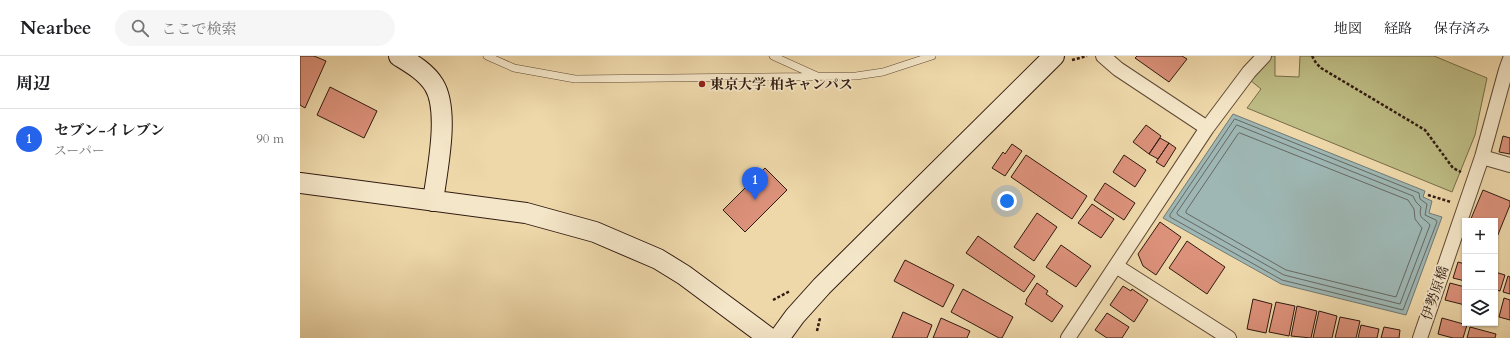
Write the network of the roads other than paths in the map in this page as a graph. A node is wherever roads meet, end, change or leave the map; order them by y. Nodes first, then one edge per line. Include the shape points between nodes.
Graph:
1 (399, 56) edge
2 (487, 56) edge
3 (773, 56) edge
4 (932, 56) edge
5 (1054, 56) edge
6 (1103, 56) edge
7 (1264, 56) edge
8 (1509, 67) edge
9 (819, 77) junction
10 (1207, 128) junction
11 (1482, 157) junction
12 (1510, 165) edge
13 (300, 183) edge
14 (433, 201) junction
15 (1116, 266) junction
16 (769, 338) edge
17 (780, 338) edge
18 (1068, 338) edge
19 (1229, 338) edge
20 (1420, 338) edge

1 - 14 street via 420,69 434,85 441,104 441,130
2 - 9 lane via 514,68 575,79
3 - 9 lane
4 - 9 lane via 883,72
5 - 17 street via 822,286 795,316
6 - 10 street via 1118,69
7 - 10 street
8 - 11 street, 伊勢原橋
10 - 15 street
11 - 12 street
11 - 20 street, 伊勢原橋
13 - 14 street
14 - 16 street via 526,213 602,235 658,260 684,275
15 - 18 street
15 - 19 street

